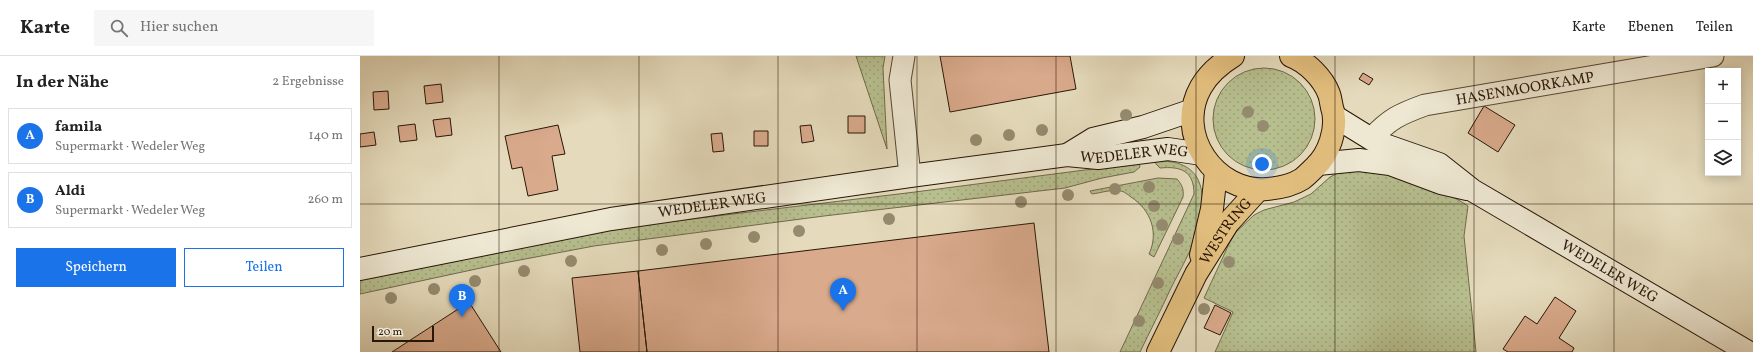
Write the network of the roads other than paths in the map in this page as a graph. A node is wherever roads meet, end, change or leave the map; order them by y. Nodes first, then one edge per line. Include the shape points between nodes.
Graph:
1 (904, 56) edge
2 (1233, 56) edge
3 (1291, 56) edge
4 (1713, 56) edge
5 (1319, 65) edge
6 (1193, 110) junction
7 (1334, 116) junction
8 (1371, 139) junction
9 (1202, 154) junction
10 (1067, 155) junction
11 (1318, 164) junction
12 (1216, 172) junction
13 (910, 176) junction
14 (1258, 190) junction
15 (1472, 190) junction
16 (360, 269) edge
17 (1196, 274) junction
18 (1158, 352) edge
19 (1748, 352) edge

1 - 13 street via 900,80
2 - 6 main road via 1214,69 1200,88
3 - 5 main road
4 - 8 street, HASENMOORKAMP via 1425,105 1399,114
5 - 7 main road
6 - 9 main road via 1194,133
6 - 10 main road, WEDELER WEG via 1142,127 1093,139
7 - 8 main road, WEDELER WEG
7 - 11 main road via 1330,141
8 - 15 main road, WEDELER WEG via 1439,164
9 - 10 main road, WEDELER WEG via 1168,149 1098,158
9 - 12 main road
10 - 13 main road, WEDELER WEG
11 - 14 main road via 1301,179 1280,188
11 - 15 main road, WEDELER WEG via 1359,160 1390,164 1440,183
12 - 14 main road via 1235,185
12 - 17 main road, WESTRING via 1212,209
13 - 16 main road, WEDELER WEG via 611,219
14 - 17 main road, WESTRING via 1228,223
15 - 19 main road, WEDELER WEG
17 - 18 main road, WESTRING

